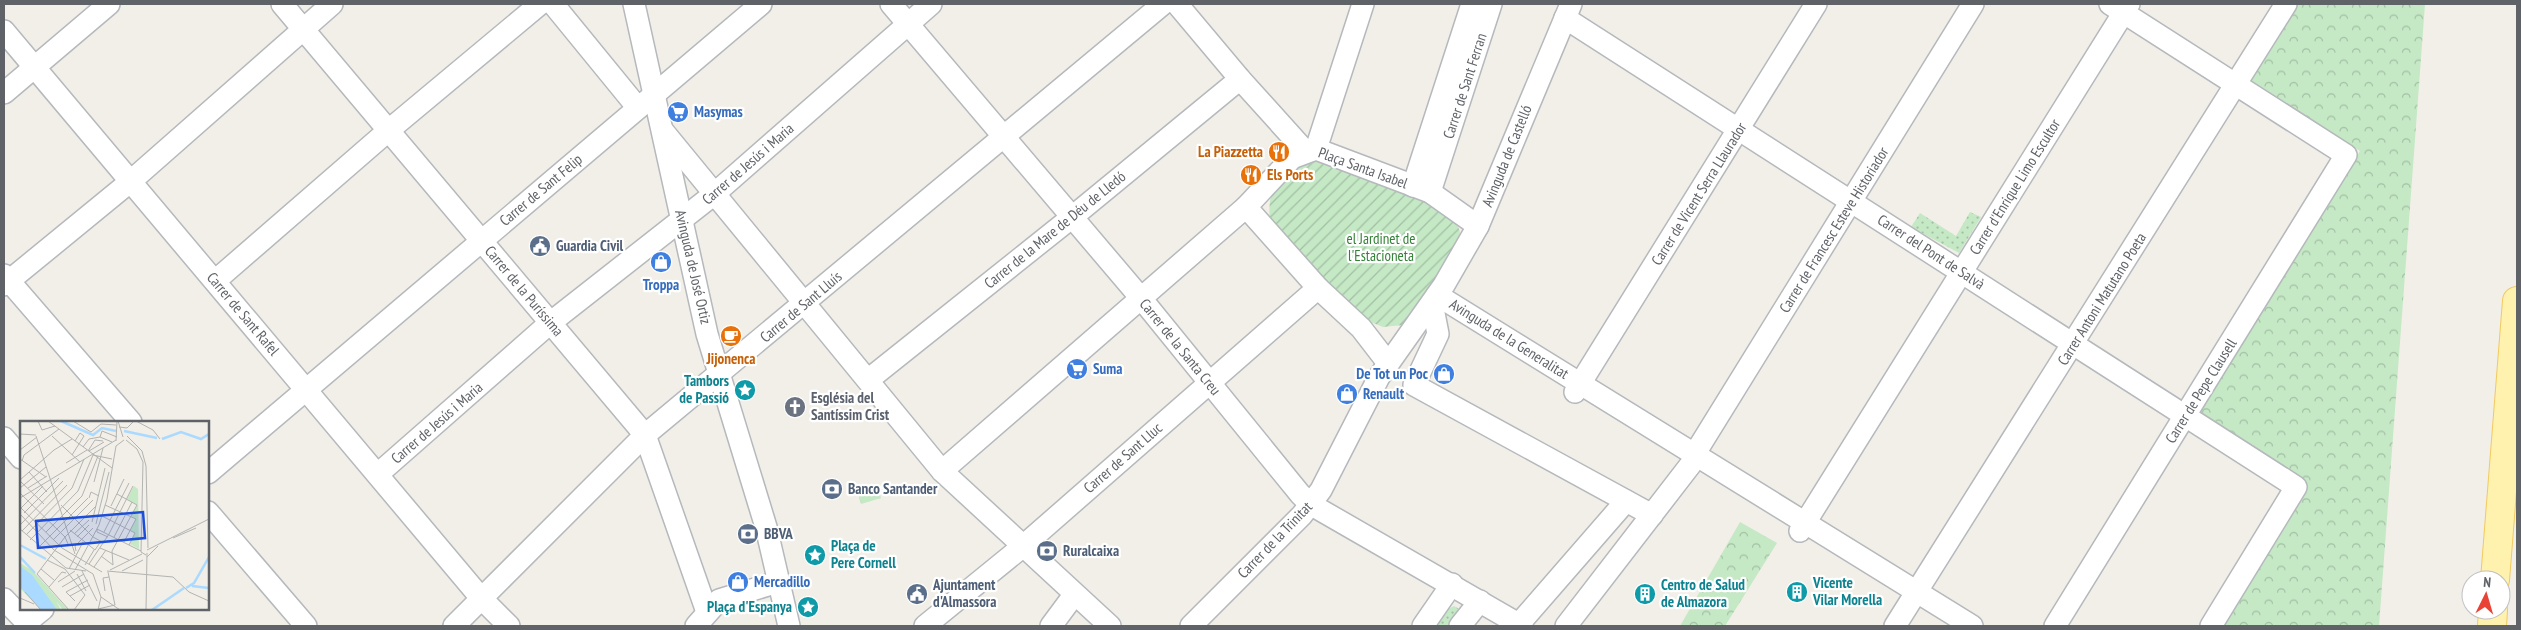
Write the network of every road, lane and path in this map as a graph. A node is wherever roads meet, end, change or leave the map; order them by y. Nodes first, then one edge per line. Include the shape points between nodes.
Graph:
1 (108, 4) edge
2 (282, 4) edge
3 (332, 4) edge
4 (540, 4) edge
5 (553, 4) edge
6 (634, 4) edge
7 (761, 4) edge
8 (891, 4) edge
9 (931, 4) edge
10 (1163, 4) edge
11 (1178, 4) edge
12 (1363, 4) edge
13 (1472, 4) edge
14 (1491, 4) edge
15 (1816, 4) edge
16 (1973, 4) edge
17 (2286, 4) edge
18 (2121, 7) edge
19 (1568, 11) edge
20 (907, 23) junction
21 (303, 28) junction
22 (4, 31) edge
23 (34, 67) junction
24 (1240, 79) junction
25 (2236, 84) junction
26 (4, 93) edge
27 (655, 94) junction
28 (638, 108) junction
29 (1738, 129) junction
30 (389, 130) junction
31 (662, 132) junction
32 (1002, 136) junction
33 (1310, 150) junction
34 (1429, 165) junction
35 (131, 181) junction
36 (1422, 188) junction
37 (713, 195) junction
38 (1852, 202) junction
39 (1246, 207) junction
40 (1071, 218) junction
41 (682, 221) junction
42 (1478, 226) junction
43 (481, 240) junction
44 (1962, 272) junction
45 (5, 280) edge
46 (215, 281) junction
47 (1318, 288) junction
48 (1140, 297) junction
49 (1435, 299) junction
50 (2517, 301) edge
51 (806, 304) junction
52 (550, 323) junction
53 (2074, 344) junction
54 (1394, 355) junction
55 (719, 375) junction
56 (868, 380) junction
57 (1209, 382) junction
58 (1578, 388) junction
59 (306, 389) junction
60 (2185, 416) junction
61 (129, 421) edge
62 (645, 435) junction
63 (4, 438) edge
64 (20, 457) edge
65 (1692, 459) junction
66 (942, 471) junction
67 (209, 472) edge
68 (378, 474) junction
69 (1626, 501) junction
70 (1310, 504) junction
71 (209, 513) edge
72 (1652, 515) junction
73 (1802, 527) junction
74 (1022, 547) junction
75 (2496, 570) edge
76 (1452, 584) junction
77 (779, 586) junction
78 (1074, 595) junction
79 (1915, 597) junction
80 (481, 598) junction
81 (4, 599) edge
82 (1480, 601) junction
83 (42, 610) edge
84 (701, 619) edge
85 (28, 624) edge
86 (1521, 625) edge
87 (306, 626) edge
88 (454, 626) edge
89 (509, 626) edge
90 (678, 626) edge
91 (789, 626) edge
92 (925, 626) edge
93 (1051, 626) edge
94 (1110, 626) edge
95 (1191, 626) edge
96 (1422, 626) edge
97 (1460, 626) edge
98 (1566, 626) edge
99 (1895, 626) edge
100 (1953, 626) edge
101 (1972, 626) edge
102 (2055, 626) edge
103 (2211, 626) edge

1 - 23 street
2 - 21 street, Carrer de la Puríssima
3 - 21 street
4 - 30 street
5 - 28 street
6 - 27 street, Avinguda de José Ortiz
7 - 27 street, Carrer de Sant Felip
8 - 20 street, Carrer de la Santa Creu
9 - 20 street, Carrer de Jesús i Maria
10 - 32 street, Carrer de Sant Lluís
11 - 24 street
12 - 33 street
13 - 34 street, Carrer de Sant Ferran
14 - 34 street, Carrer de Sant Ferran
15 - 29 street, Carrer de Vicent Serra Llaurador
16 - 38 street, Carrer de Francesc Esteve Historiador
17 - 25 street, Carrer Antoni Matutano Poeta
18 - 25 street
18 - 44 street, Carrer d'Enrique Limo Escultor
19 - 29 street, Carrer del Pont de Salvà
19 - 42 street, Avinguda de Castelló
20 - 32 street, Carrer de la Santa Creu
20 - 37 street, Carrer de Jesús i Maria
21 - 30 street, Carrer de la Puríssima
21 - 35 street
22 - 23 street, Carrer de Sant Rafel
23 - 26 street
23 - 35 street, Carrer de Sant Rafel
24 - 33 street
24 - 40 street, Carrer de la Mare de Déu de Lledó
25 - 53 street, Carrer Antoni Matutano Poeta
25 - 60 street, Carrer de Pepe Clausell via 2346,155
27 - 28 street, Carrer de Sant Felip
27 - 31 street, Avinguda de José Ortiz
28 - 43 street, Carrer de Sant Felip
29 - 38 street, Carrer del Pont de Salvà
29 - 58 street, Carrer de Vicent Serra Llaurador
30 - 43 street, Carrer de la Puríssima
30 - 46 street
31 - 37 street
31 - 41 street, Avinguda de José Ortiz
32 - 40 street, Carrer de la Santa Creu
32 - 51 street, Carrer de Sant Lluís
33 - 36 street, Plaça Santa Isabel
33 - 39 street, Plaça Santa Isabel via 1292,158
34 - 36 street, Carrer de Sant Ferran
35 - 45 street
35 - 46 street, Carrer de Sant Rafel
36 - 42 street, Plaça Santa Isabel
37 - 41 street, Carrer de Jesús i Maria
37 - 51 street
38 - 44 street, Carrer del Pont de Salvà
38 - 65 street, Carrer de Francesc Esteve Historiador
39 - 47 street
39 - 48 street, Plaça Santa Isabel
40 - 48 street, Carrer de la Santa Creu
40 - 56 street, Carrer de la Mare de Déu de Lledó
41 - 52 street, Carrer de Jesús i Maria
41 - 55 street, Avinguda de José Ortiz
42 - 49 street, Avinguda de Castelló
43 - 52 street, Carrer de la Puríssima
43 - 59 street, Carrer de Sant Felip
44 - 53 street, Carrer del Pont de Salvà
44 - 73 street, Carrer d'Enrique Limo Escultor
45 - 61 street
46 - 59 street, Carrer de Sant Rafel
47 - 54 street
47 - 57 street, Carrer de Sant Lluc
48 - 57 street, Carrer de la Santa Creu
48 - 66 street, Plaça Santa Isabel
49 - 54 street, Avinguda de Castelló
49 - 58 street, Avinguda de la Generalitat
49 - 69 street via 1438,334 1414,385
50 - 75 main road
51 - 55 street, Carrer de Sant Lluís
51 - 56 street
52 - 62 street, Carrer de la Puríssima
52 - 68 street, Carrer de Jesús i Maria
53 - 60 street, Carrer del Pont de Salvà
53 - 79 street, Carrer Antoni Matutano Poeta
54 - 70 street, Carrer de la Trinitat via 1321,490
55 - 62 street, Carrer de Sant Lluís
55 - 77 street, Avinguda de José Ortiz via 766,527
56 - 66 street
57 - 70 street, Carrer de la Santa Creu
57 - 74 street, Carrer de Sant Lluc
58 - 65 street, Avinguda de la Generalitat
59 - 67 street, Carrer de Sant Felip
59 - 68 street, Carrer de Sant Rafel
60 - 102 street, Carrer de Pepe Clausell
60 - 103 street, Carrer del Pont de Salvà via 2296,487
62 - 80 street, Carrer de Sant Lluís
62 - 84 street, Carrer de la Puríssima
63 - 64 street
65 - 72 street, Carrer de Francesc Esteve Historiador
65 - 73 street, Avinguda de la Generalitat
66 - 74 street
68 - 80 street, Carrer de Sant Rafel
69 - 72 street
69 - 86 street
70 - 76 street, Carrer de la Santa Creu
70 - 95 street, Carrer de la Trinitat
71 - 87 street
72 - 98 street, Carrer de Francesc Esteve Historiador
73 - 79 street, Avinguda de la Generalitat
74 - 78 street
74 - 92 street, Carrer de Sant Lluc
76 - 82 street, Carrer de la Santa Creu
76 - 96 street
77 - 84 street via 719,600
77 - 91 street
78 - 93 street
78 - 94 street
79 - 99 street, Carrer Antoni Matutano Poeta
79 - 100 street, Avinguda de la Generalitat
79 - 101 street, Avinguda de la Generalitat
80 - 88 street, Carrer de Sant Lluís
80 - 89 street, Carrer de Sant Rafel
81 - 85 street
82 - 86 street, Carrer de la Santa Creu
82 - 97 street
83 - 85 street
84 - 90 street

